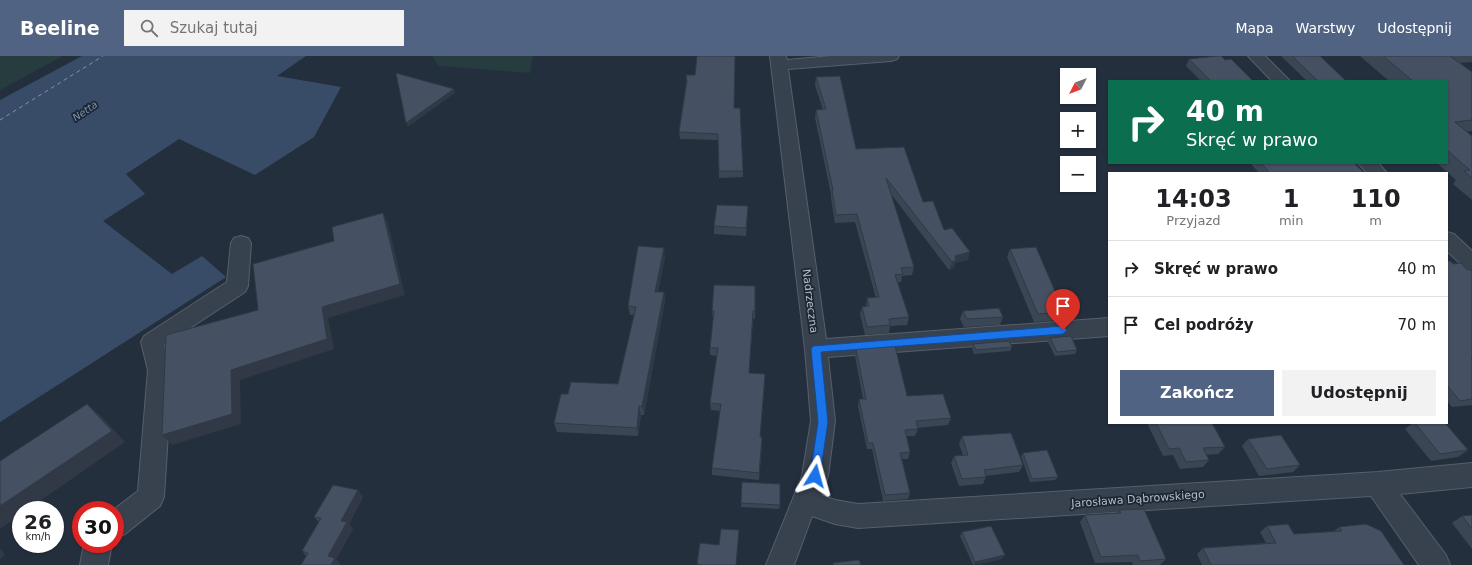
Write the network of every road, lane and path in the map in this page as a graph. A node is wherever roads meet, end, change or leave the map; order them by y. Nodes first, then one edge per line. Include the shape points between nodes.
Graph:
1 (891, 56) edge
2 (1256, 56) edge
3 (779, 60) edge
4 (1281, 80) edge
5 (1368, 164) edge
6 (1377, 172) edge
7 (1448, 240) edge
8 (241, 243) dead end
9 (1472, 263) edge
10 (1108, 327) edge
11 (816, 349) junction
12 (1472, 475) edge
13 (1378, 484) junction
14 (806, 502) junction
15 (124, 518) edge
16 (96, 553) edge
17 (94, 565) edge
18 (780, 565) edge
19 (1436, 565) edge

1 - 3 street
2 - 4 street
3 - 11 street, Nadrzeczna
5 - 6 street
7 - 9 street
8 - 15 street via 237,286 152,342 160,370 151,497
10 - 11 street
11 - 14 street, Nadrzeczna via 823,422 815,476
12 - 13 street, Jarosława Dąbrowskiego
13 - 14 street, Jarosława Dąbrowskiego via 858,516 835,512
13 - 19 street
14 - 18 street, Nadrzeczna
16 - 17 street

